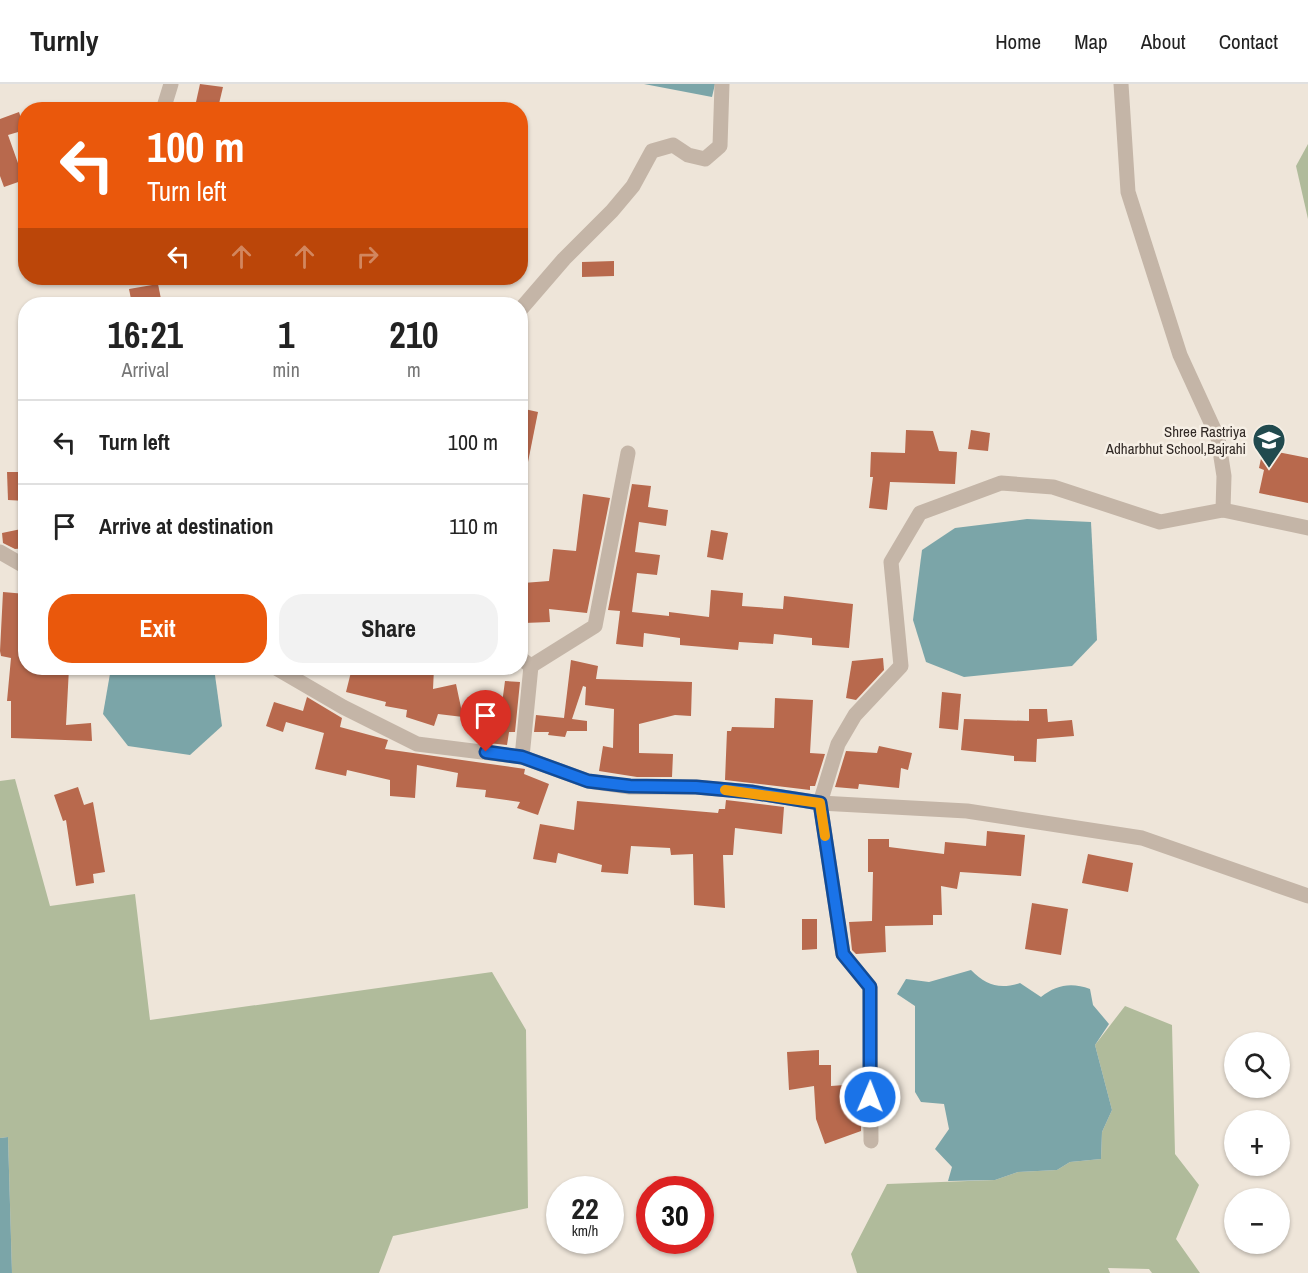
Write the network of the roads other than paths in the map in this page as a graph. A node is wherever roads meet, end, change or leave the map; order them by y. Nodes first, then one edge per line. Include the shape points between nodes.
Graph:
1 (171, 84) edge
2 (722, 84) edge
3 (1121, 84) edge
4 (165, 102) edge
5 (528, 301) edge
6 (628, 453) dead end
7 (1223, 510) junction
8 (1308, 528) edge
9 (0, 552) edge
10 (18, 562) edge
11 (528, 661) edge
12 (288, 675) edge
13 (525, 675) edge
14 (522, 757) junction
15 (820, 803) junction
16 (1308, 896) edge
17 (871, 1141) dead end

1 - 4 street
2 - 5 street via 720,146 705,159 688,155 674,145 652,151 633,186
3 - 7 street via 1128,192 1180,355 1218,438 1224,476
6 - 11 street via 595,627
7 - 8 street
7 - 15 street via 1160,522 1053,487 1001,483 920,513 891,562 901,666 855,715 838,744
9 - 10 street
12 - 14 street via 417,744
13 - 14 street
14 - 15 street via 588,781 751,792
15 - 16 street via 967,811 1142,838
15 - 17 street via 843,954 870,987

